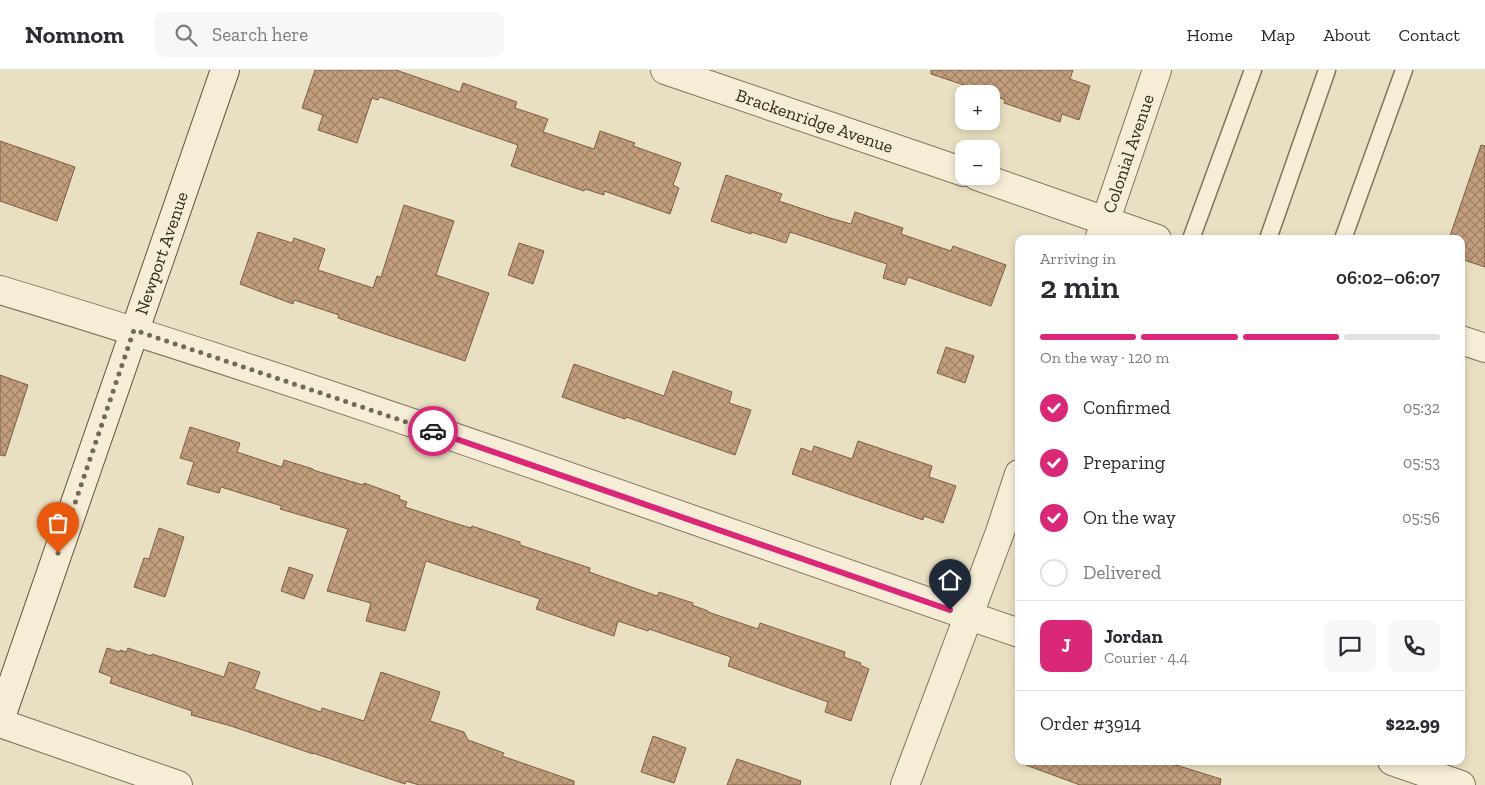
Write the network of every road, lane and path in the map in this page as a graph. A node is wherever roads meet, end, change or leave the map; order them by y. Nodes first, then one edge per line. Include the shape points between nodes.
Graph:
1 (225, 70) edge
2 (665, 70) edge
3 (1157, 70) edge
4 (1253, 70) edge
5 (1327, 70) edge
6 (1404, 70) edge
7 (955, 169) edge
8 (998, 185) edge
9 (1102, 230) edge
10 (1133, 235) edge
11 (1192, 235) edge
12 (1269, 235) edge
13 (1344, 235) edge
14 (0, 290) edge
15 (134, 330) junction
16 (1465, 341) edge
17 (1485, 348) edge
18 (1015, 486) edge
19 (968, 616) junction
20 (1015, 632) edge
21 (0, 722) edge
22 (1404, 765) edge
23 (178, 785) edge
24 (905, 785) edge
25 (1462, 785) edge

1 - 15 street, Newport Avenue
2 - 7 street, Brackenridge Avenue
3 - 9 street, Colonial Avenue
4 - 11 lane
5 - 12 lane
6 - 13 lane
8 - 9 street
9 - 10 street
14 - 15 street
15 - 19 street
15 - 21 street, Newport Avenue
16 - 17 street
18 - 19 street
19 - 20 street
19 - 24 street
21 - 23 street
22 - 25 street

